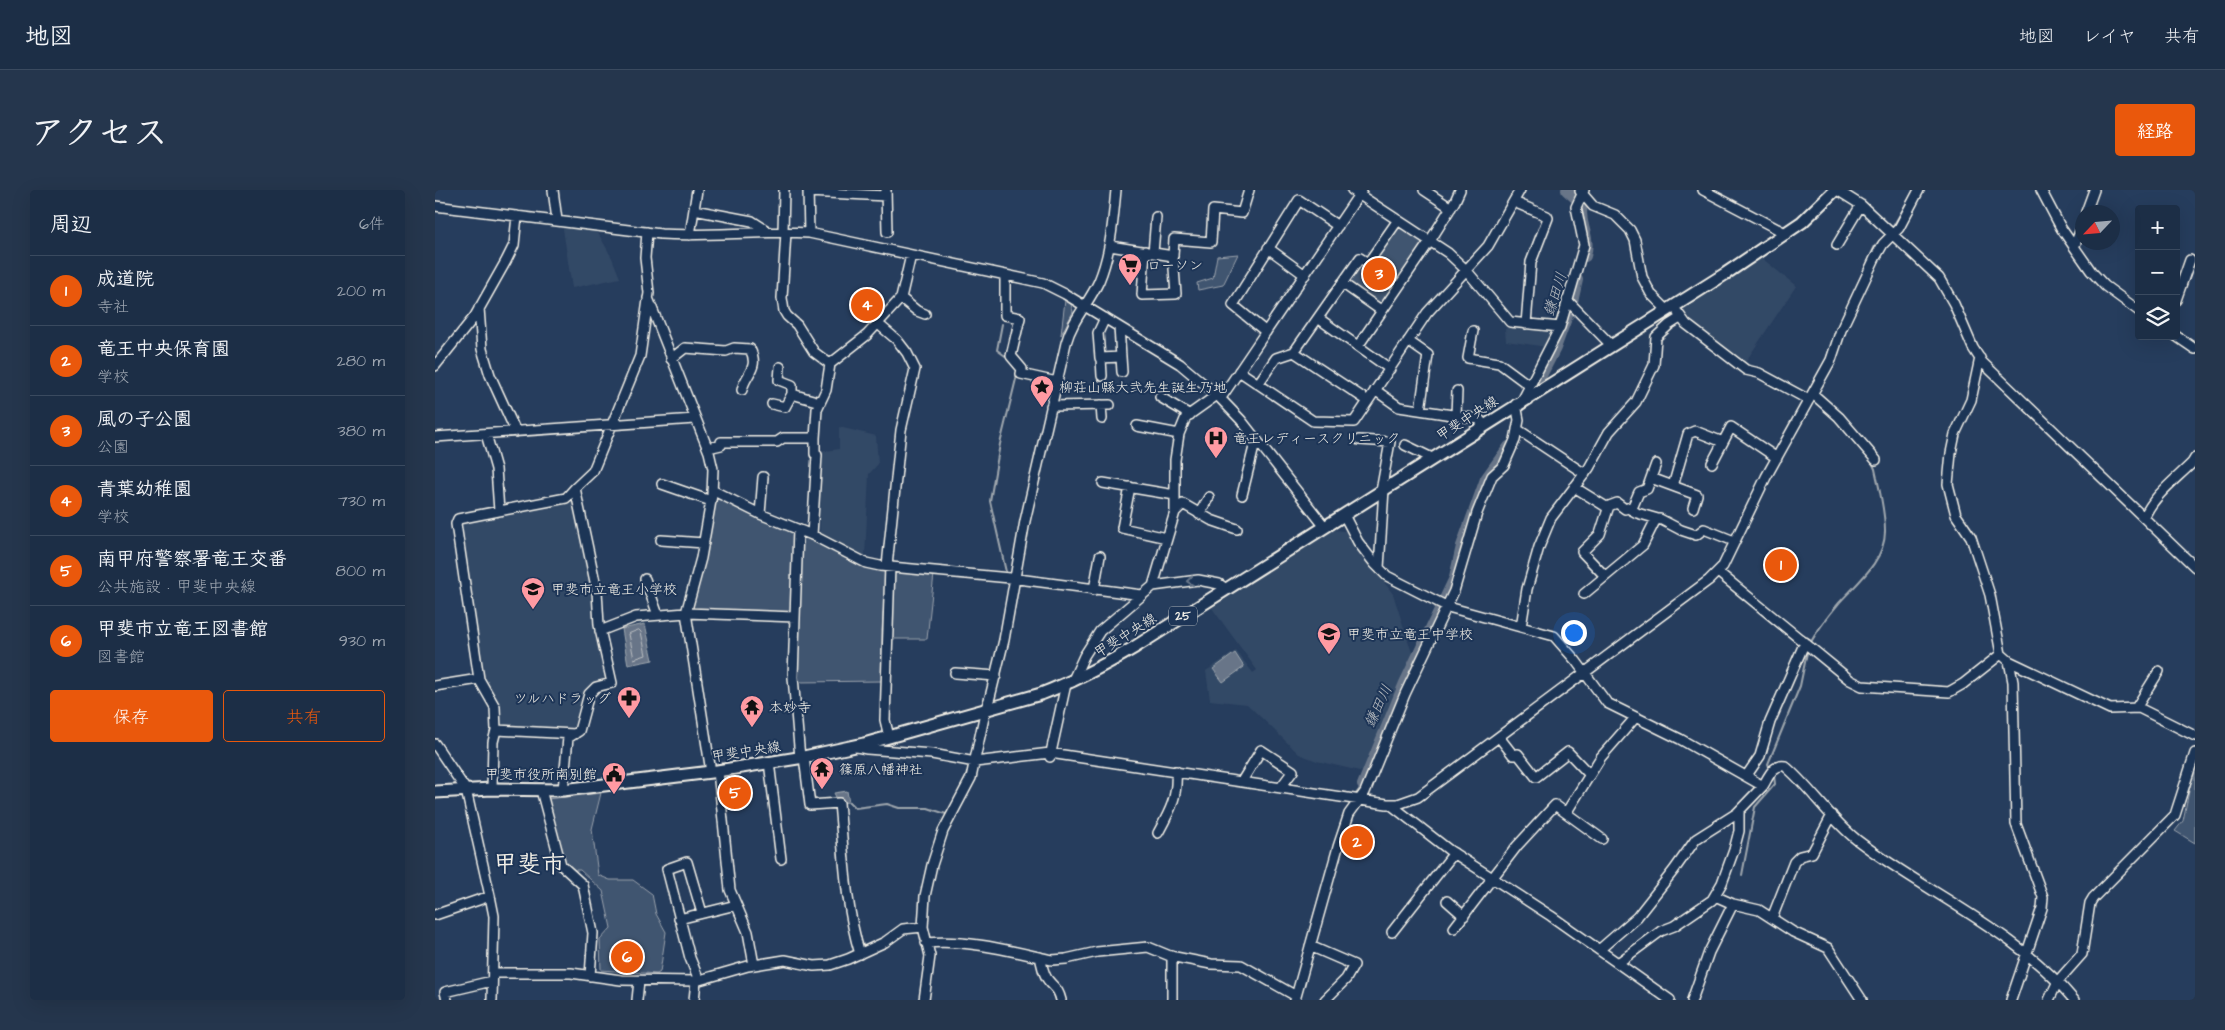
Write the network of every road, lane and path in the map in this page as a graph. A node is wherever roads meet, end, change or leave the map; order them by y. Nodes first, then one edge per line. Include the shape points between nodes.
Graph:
1 (553, 190) edge
2 (697, 190) edge
3 (784, 190) edge
4 (1116, 190) edge
5 (1249, 190) edge
6 (1423, 190) edge
7 (1460, 190) edge
8 (1520, 190) edge
9 (1703, 190) edge
10 (1836, 190) edge
11 (1919, 190) edge
12 (2041, 190) edge
13 (2095, 190) edge
14 (808, 191) edge
15 (1358, 191) edge
16 (1582, 191) edge
17 (886, 193) edge
18 (1514, 202) junction
19 (1861, 205) junction
20 (2089, 205) edge
21 (435, 206) edge
22 (1451, 208) junction
23 (694, 210) junction
24 (517, 216) junction
25 (1155, 217) dead end
26 (557, 220) junction
27 (1398, 220) junction
28 (1338, 226) junction
29 (647, 232) junction
30 (769, 232) junction
31 (785, 232) junction
32 (887, 232) dead end
33 (809, 233) junction
34 (1787, 234) junction
35 (690, 235) junction
36 (1893, 235) junction
37 (1430, 241) junction
38 (1837, 245) dead end
39 (2075, 245) edge
40 (1110, 246) junction
41 (1268, 248) junction
42 (2078, 250) edge
43 (1149, 252) junction
44 (911, 255) junction
45 (1173, 256) junction
46 (2190, 260) dead end
47 (1467, 271) junction
48 (1305, 275) junction
49 (1005, 276) junction
50 (1343, 283) junction
51 (2178, 295) edge
52 (648, 298) junction
53 (901, 298) junction
54 (1567, 300) junction
55 (1084, 306) junction
56 (1670, 307) junction
57 (479, 308) junction
58 (2135, 308) edge
59 (1382, 311) junction
60 (925, 314) dead end
61 (1105, 318) junction
62 (1318, 318) junction
63 (1681, 318) junction
64 (877, 323) junction
65 (1526, 324) junction
66 (1119, 326) junction
67 (1560, 327) junction
68 (1473, 331) dead end
69 (1266, 332) junction
70 (2180, 339) edge
71 (1408, 342) junction
72 (1611, 345) junction
73 (1358, 346) junction
74 (2195, 349) edge
75 (1294, 352) junction
76 (1121, 357) junction
77 (1101, 358) junction
78 (1980, 358) junction
79 (671, 359) junction
80 (830, 364) junction
81 (435, 366) edge
82 (780, 367) dead end
83 (1389, 369) junction
84 (1239, 371) junction
85 (1121, 372) dead end
86 (1102, 376) dead end
87 (1057, 382) junction
88 (1258, 384) junction
89 (1530, 386) junction
90 (742, 390) dead end
91 (1375, 390) junction
92 (1457, 391) dead end
93 (792, 394) junction
94 (1217, 395) junction
95 (1160, 396) dead end
96 (1811, 396) junction
97 (1368, 401) junction
98 (821, 402) junction
99 (1519, 402) junction
100 (772, 404) dead end
101 (1051, 406) junction
102 (1420, 410) junction
103 (1190, 414) junction
104 (1456, 415) junction
105 (695, 419) junction
106 (1102, 419) dead end
107 (612, 424) junction
108 (1484, 425) junction
109 (1137, 426) dead end
110 (1517, 430) junction
111 (515, 432) junction
112 (486, 434) junction
113 (1179, 434) junction
114 (435, 437) edge
115 (815, 438) junction
116 (1256, 440) junction
117 (1359, 440) dead end
118 (1723, 442) junction
119 (1405, 445) dead end
120 (708, 448) junction
121 (1433, 458) junction
122 (1777, 458) junction
123 (2195, 458) edge
124 (1877, 460) dead end
125 (1711, 463) dead end
126 (1656, 464) dead end
127 (1585, 474) junction
128 (763, 477) dead end
129 (1651, 478) junction
130 (1103, 483) dead end
131 (663, 484) dead end
132 (1673, 486) junction
133 (1130, 487) junction
134 (575, 488) junction
135 (1574, 488) junction
136 (712, 490) junction
137 (1382, 490) junction
138 (1175, 495) junction
139 (1242, 495) dead end
140 (1209, 497) dead end
141 (711, 501) junction
142 (1609, 508) junction
143 (1628, 508) junction
144 (1693, 508) dead end
145 (499, 511) junction
146 (1175, 512) junction
147 (761, 514) junction
148 (1199, 514) junction
149 (1344, 515) junction
150 (2144, 518) junction
151 (1658, 520) junction
152 (1325, 527) junction
153 (798, 529) junction
154 (1237, 529) dead end
155 (812, 535) junction
156 (1167, 538) junction
157 (661, 540) dead end
158 (1735, 540) junction
159 (704, 543) junction
160 (1101, 556) dead end
161 (889, 566) junction
162 (2195, 567) edge
163 (1379, 568) junction
164 (1718, 572) junction
165 (1604, 575) junction
166 (645, 580) dead end
167 (1015, 580) junction
168 (1153, 586) junction
169 (1226, 589) junction
170 (1094, 590) junction
171 (1583, 594) dead end
172 (1142, 595) junction
173 (1446, 606) junction
174 (686, 613) junction
175 (658, 615) junction
176 (795, 617) junction
177 (1521, 627) junction
178 (600, 631) junction
179 (1805, 642) junction
180 (2001, 654) junction
181 (2009, 661) junction
182 (2159, 670) dead end
183 (955, 673) dead end
184 (1585, 673) junction
185 (996, 676) junction
186 (479, 679) junction
187 (1069, 683) junction
188 (435, 686) edge
189 (985, 708) junction
190 (2136, 708) junction
191 (1635, 718) junction
192 (497, 730) junction
193 (575, 734) junction
194 (2195, 736) edge
195 (889, 737) junction
196 (1499, 737) junction
197 (435, 744) edge
198 (855, 746) junction
199 (2195, 753) edge
200 (1050, 755) junction
201 (802, 758) junction
202 (769, 762) junction
203 (975, 762) junction
204 (714, 771) junction
205 (1176, 771) junction
206 (1590, 775) junction
207 (1747, 775) junction
208 (1242, 781) junction
209 (1763, 786) junction
210 (1281, 787) junction
211 (492, 789) junction
212 (466, 790) junction
213 (541, 790) junction
214 (563, 790) junction
215 (435, 792) edge
216 (1359, 799) junction
217 (1389, 804) junction
218 (1739, 812) junction
219 (1566, 813) junction
220 (1832, 815) junction
221 (1159, 833) dead end
222 (1602, 839) dead end
223 (1454, 853) junction
224 (781, 859) dead end
225 (1493, 879) junction
226 (490, 896) junction
227 (1715, 896) junction
228 (1447, 901) dead end
229 (1733, 904) junction
230 (736, 905) junction
231 (702, 913) junction
232 (435, 915) edge
233 (1464, 916) junction
234 (1773, 918) junction
235 (679, 919) junction
236 (923, 927) junction
237 (1454, 928) dead end
238 (1392, 932) dead end
239 (926, 943) junction
240 (1310, 946) junction
241 (1599, 950) junction
242 (860, 954) junction
243 (2025, 954) junction
244 (1172, 956) junction
245 (1040, 957) junction
246 (1618, 963) junction
247 (754, 965) junction
248 (590, 976) junction
249 (492, 977) junction
250 (698, 980) junction
251 (639, 981) junction
252 (2058, 981) junction
253 (1296, 998) edge
254 (447, 1000) edge
255 (492, 1000) edge
256 (637, 1000) edge
257 (694, 1000) edge
258 (924, 1000) edge
259 (1061, 1000) edge
260 (1172, 1000) edge
261 (1325, 1000) edge
262 (1670, 1000) edge
263 (1692, 1000) edge
264 (1862, 1000) edge
265 (2011, 1000) edge
266 (2049, 1000) edge
267 (2074, 1000) edge

1 - 26 street
2 - 23 street
3 - 31 street
4 - 40 street
5 - 45 street via 1242,213 1213,210 1211,242 1174,239
6 - 22 street
7 - 22 street
8 - 18 street
9 - 34 street
10 - 19 street
10 - 34 main road, 甲斐中央線 / 25
11 - 36 street
12 - 39 street via 2061,228
13 - 20 street
14 - 17 street
14 - 33 street
15 - 27 street
15 - 28 street
16 - 54 street via 1576,208 1584,246
16 - 56 street via 1598,209 1615,215 1630,230 1642,277 1651,294
17 - 32 street
18 - 47 street via 1498,232
18 - 65 street via 1548,218 1531,262
19 - 36 street
19 - 38 street
21 - 24 street
22 - 37 street
23 - 30 street via 752,221
23 - 35 street
24 - 26 street
24 - 57 street via 514,245
25 - 43 street
26 - 29 street
27 - 37 street
27 - 50 street via 1368,263 1360,258
28 - 41 street via 1299,200
28 - 48 street
29 - 35 street
29 - 52 street
30 - 31 street
30 - 35 street
31 - 33 street
31 - 80 street via 784,311 814,352
33 - 44 street
34 - 56 main road, 甲斐中央線 / 25
36 - 78 street via 1939,278
36 - 96 street via 1875,258 1841,330 1831,360
37 - 47 street
37 - 59 street
40 - 43 street
40 - 55 street via 1098,283
41 - 48 street
41 - 69 street via 1233,305
42 - 58 street via 2105,286
43 - 45 street
43 - 45 street via 1142,295 1176,294
44 - 49 street
44 - 53 street
46 - 51 street
47 - 65 street via 1511,322
47 - 71 street via 1427,313
48 - 69 street
49 - 55 street via 1043,283
49 - 87 street via 1005,314 1020,318 1011,356 1022,369 1021,374
50 - 59 street
50 - 62 street
52 - 79 street
52 - 107 street via 640,356
53 - 60 street
53 - 64 street
54 - 67 street
54 - 72 street
55 - 61 street
55 - 87 street via 1068,335
56 - 63 street
56 - 72 main road, 甲斐中央線 / 25
57 - 81 street
57 - 111 street via 482,349
59 - 73 street
61 - 66 street
61 - 77 street via 1098,332
62 - 73 street
62 - 75 street
63 - 96 street via 1746,370
63 - 127 street via 1656,338 1654,365 1636,402 1609,432
64 - 80 street
64 - 161 street via 897,340 915,370 901,430
65 - 67 street
66 - 76 street
66 - 94 street via 1181,365
67 - 89 street
68 - 89 street via 1468,358 1499,363
69 - 84 street
70 - 74 street
71 - 83 street
71 - 102 street via 1428,355
72 - 99 main road, 甲斐中央線 / 25
73 - 83 street
75 - 88 street via 1276,358
75 - 97 street
76 - 77 street
76 - 85 street
77 - 86 street
78 - 150 street
78 - 180 street via 1971,400 1955,434 1948,484 1956,515 1971,537 1990,595
79 - 90 street via 685,348 726,352 734,348 750,349 754,356 752,373 744,381
79 - 105 street
80 - 98 street
82 - 93 street via 779,380 792,385
83 - 91 street
84 - 88 street
84 - 94 street via 1223,395
87 - 101 street
88 - 97 street via 1313,421 1354,422
89 - 99 street
91 - 97 street
91 - 102 street via 1399,407
92 - 104 street
93 - 98 street
93 - 100 street via 785,407
94 - 103 street
94 - 116 street
95 - 103 street
96 - 122 street
96 - 124 street via 1839,417
98 - 115 street via 815,421
99 - 108 main road, 甲斐中央線 / 25
99 - 110 street
101 - 106 street via 1106,405
101 - 167 street
102 - 104 street
103 - 113 street
104 - 108 street via 1479,419
105 - 107 street
105 - 120 street
107 - 111 street
107 - 134 street via 593,471
108 - 121 main road, 甲斐中央線 / 25
109 - 113 street
110 - 127 street
110 - 173 street via 1509,457 1493,476 1477,513 1464,550 1459,578
111 - 112 street
112 - 114 street
112 - 145 street via 496,469
113 - 138 street
115 - 120 street via 721,442 721,445
115 - 155 street
116 - 139 street
116 - 152 street
117 - 137 street via 1390,442
118 - 122 street via 1731,427
118 - 125 street
118 - 132 street via 1695,431 1688,434
119 - 121 street
120 - 136 street via 713,469
121 - 137 main road, 甲斐中央線 / 25
122 - 158 street
123 - 150 street via 2148,508
126 - 129 street
127 - 135 street
128 - 147 street
129 - 132 street
129 - 143 street via 1647,489 1639,492 1633,506
130 - 133 street
131 - 141 street
132 - 144 street via 1697,495
133 - 138 street
133 - 156 street via 1123,528
134 - 145 street via 566,498
134 - 178 street via 597,591
135 - 142 street
135 - 177 street via 1544,533 1527,589
136 - 141 street
136 - 147 street
137 - 149 main road, 甲斐中央線 / 25
137 - 163 street
138 - 146 street
140 - 148 street
141 - 159 street
142 - 143 street via 1617,503
142 - 165 street via 1600,534 1582,552
143 - 151 street
145 - 186 street via 458,519 455,524
146 - 148 street via 1183,504
146 - 156 street
147 - 153 street
148 - 154 street
149 - 152 main road, 甲斐中央線 / 25
149 - 163 street via 1358,542
150 - 162 street
151 - 158 street via 1691,534 1696,535 1704,529
151 - 165 street via 1655,520 1643,545
152 - 169 main road, 甲斐中央線 / 25
153 - 155 street
153 - 176 street
155 - 161 street via 866,563
156 - 168 street
157 - 159 street
158 - 164 street
159 - 174 street
160 - 170 street
161 - 167 street
161 - 195 street via 885,720
163 - 173 street via 1401,584
164 - 179 street
164 - 184 street
165 - 171 street
166 - 175 street
167 - 170 street
167 - 185 street
169 -> 168 street via 1219,584 1198,580
168 - 172 street
169 - 187 main road, 甲斐中央線 / 25 via 1097,670
170 - 172 street
172 - 187 street via 1100,631
173 - 177 street
173 - 216 street via 1365,792
174 - 175 street
174 - 176 street
174 - 204 street
175 - 178 street via 636,617
176 - 201 street via 793,677
177 - 184 street via 1554,636
178 - 193 street via 612,683 596,687 589,694 579,731
179 - 180 street via 1850,680 1862,686 1949,692
179 - 207 street via 1770,722 1760,756
180 - 181 street
181 - 190 street via 2110,709
181 - 243 street via 2013,682 2016,824 2043,897
182 - 190 street
183 - 185 street
184 - 191 street via 1607,703
184 - 196 street
185 - 189 street
186 - 188 street
186 - 192 street via 495,708
187 - 189 main road, 甲斐中央線 / 25 via 1041,694
187 - 200 street
189 - 195 main road, 甲斐中央線 / 25
189 - 203 street
190 - 194 street
191 - 206 street via 1601,757
191 - 207 street
192 - 193 street
192 - 211 street via 493,742
193 - 214 street via 568,738
195 - 198 main road, 甲斐中央線 / 25
196 - 206 street via 1536,777 1568,752
196 - 217 street via 1418,797
197 - 212 street
198 - 201 main road, 甲斐中央線 / 25
198 - 203 street
199 - 252 street via 2175,815 2093,898 2082,954
200 - 203 street
200 - 205 street
201 - 202 main road, 甲斐中央線 / 25
201 - 242 street via 810,805 839,803 847,899
202 - 204 main road, 甲斐中央線 / 25
202 - 224 street
203 - 236 street via 971,778 943,831 931,865
204 - 214 main road, 甲斐中央線 / 25
204 - 230 street via 731,890
205 - 208 street
205 - 221 street via 1173,804
206 - 219 street
207 - 209 street
208 - 210 street
208 - 210 street via 1261,750 1293,771
209 - 218 street
209 - 220 street via 1774,768 1785,766
210 - 216 street
211 - 212 main road, 甲斐中央線 / 25
211 - 213 main road, 甲斐中央線 / 25
212 - 215 main road, 甲斐中央線 / 25
212 - 226 street
213 - 214 main road, 甲斐中央線 / 25
213 - 248 street via 561,865 583,885 593,933
216 - 217 street
216 - 240 street via 1349,814
217 - 223 street
218 - 227 street via 1734,850
218 - 241 street via 1696,839 1637,917
219 - 222 street
219 - 225 street via 1555,805 1517,846
220 - 234 street via 1811,852 1794,862
220 - 243 street via 1855,839 1878,856
223 - 225 street
223 - 238 street
225 - 233 street
225 - 241 street
226 - 232 street
226 - 249 street via 493,916
227 - 229 street
227 - 246 street
228 - 233 street
229 - 234 street via 1759,910
229 - 263 street via 1709,952
230 - 231 street
230 - 247 street via 747,932
231 - 235 street
231 - 235 street via 687,862 667,868
233 - 237 street
234 - 264 street via 1793,932 1829,948
235 - 250 street
236 - 239 street
236 - 242 street via 903,929
239 - 245 street via 969,943
239 - 258 street via 930,956
240 - 253 street
240 - 261 street via 1354,965 1346,979
241 - 246 street
242 - 247 street via 830,965 814,966 785,960
243 - 252 street
243 - 265 street
244 - 245 street via 1148,948 1097,952 1066,959
244 - 253 street via 1211,964 1241,965
244 - 260 street
245 - 259 street via 1044,973 1058,989
246 - 262 street
247 - 250 street
248 - 249 street via 571,973
248 - 251 street
249 - 254 street via 445,992
249 - 255 street
250 - 251 street
250 - 257 street
251 - 256 street
252 - 266 street
252 - 267 street

